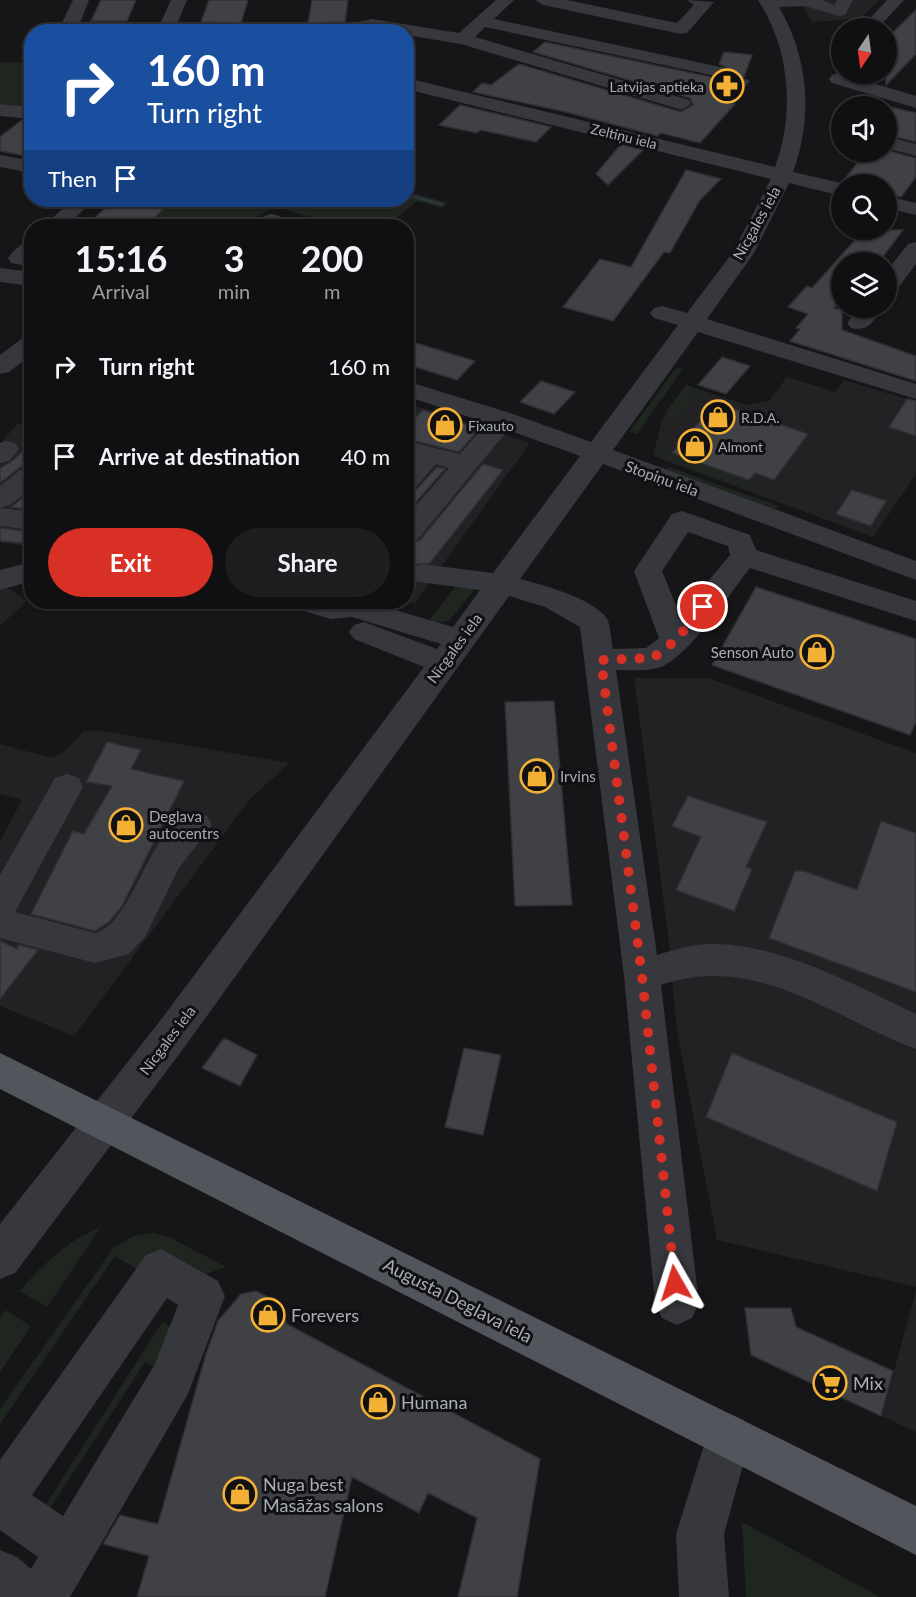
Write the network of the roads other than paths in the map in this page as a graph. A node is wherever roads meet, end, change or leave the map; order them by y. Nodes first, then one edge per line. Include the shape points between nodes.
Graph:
1 (81, 0) edge
2 (179, 0) edge
3 (506, 0) edge
4 (543, 0) edge
5 (803, 0) edge
6 (845, 0) edge
7 (896, 0) edge
8 (708, 1) edge
9 (767, 1) edge
10 (601, 5) edge
11 (879, 18) edge
12 (481, 21) junction
13 (70, 24) edge
14 (168, 24) edge
15 (355, 24) edge
16 (404, 24) edge
17 (414, 27) edge
18 (462, 39) junction
19 (564, 39) junction
20 (725, 73) dead end
21 (796, 76) junction
22 (831, 76) edge
23 (916, 81) edge
24 (854, 84) edge
25 (414, 85) edge
26 (870, 96) edge
27 (909, 100) edge
28 (682, 104) dead end
29 (0, 110) edge
30 (24, 112) edge
31 (897, 145) edge
32 (915, 149) edge
33 (0, 161) edge
34 (24, 166) edge
35 (783, 175) junction
36 (831, 187) edge
37 (897, 205) edge
38 (76, 207) edge
39 (916, 209) edge
40 (62, 219) edge
41 (916, 250) edge
42 (897, 274) edge
43 (0, 275) edge
44 (24, 278) edge
45 (662, 313) dead end
46 (691, 322) junction
47 (24, 348) edge
48 (0, 367) edge
49 (414, 391) edge
50 (916, 392) edge
51 (504, 419) junction
52 (418, 452) edge
53 (596, 454) junction
54 (466, 464) junction
55 (24, 480) edge
56 (0, 500) edge
57 (802, 502) dead end
58 (0, 517) edge
59 (24, 520) edge
60 (785, 523) junction
61 (414, 526) edge
62 (744, 556) junction
63 (916, 571) edge
64 (24, 573) edge
65 (422, 574) dead end
66 (0, 580) edge
67 (501, 584) junction
68 (324, 609) edge
69 (916, 611) edge
70 (675, 641) junction
71 (452, 651) junction
72 (601, 660) junction
73 (67, 788) dead end
74 (195, 825) dead end
75 (0, 907) edge
76 (0, 923) edge
77 (642, 976) junction
78 (916, 1032) edge
79 (0, 1070) edge
80 (104, 1122) junction
81 (0, 1258) edge
82 (677, 1303) dead end
83 (728, 1436) junction
84 (0, 1500) edge
85 (916, 1531) edge
86 (70, 1550) junction
87 (0, 1574) edge
88 (27, 1597) edge
89 (42, 1597) edge
90 (704, 1597) edge

1 - 13 street
2 - 14 street
3 - 12 street
4 - 10 street
5 - 6 street via 839,11
5 - 9 street
7 - 11 street
8 - 10 street via 681,29
9 - 21 street, Nīcgales iela via 784,35
10 - 19 street
12 - 18 street
12 - 19 street
15 - 16 street via 373,16
17 - 18 street
18 - 28 street
19 - 20 street
21 - 22 street
21 - 35 street, Nīcgales iela via 797,125
23 - 27 street
24 - 26 street
25 - 35 street, Zeltiņu iela
29 - 30 street
31 - 32 street
33 - 34 street
35 - 36 street, Zeltiņu iela
35 - 46 street, Nīcgales iela via 743,253
37 - 39 street
38 - 40 street
41 - 42 street
43 - 44 street
45 - 46 street
46 - 50 street
46 - 53 street, Nīcgales iela
47 - 48 street
49 - 51 street, Stopiņu iela
51 - 53 street, Stopiņu iela
51 - 54 street
52 - 54 street
53 - 60 street, Stopiņu iela
53 - 67 street, Nīcgales iela
54 - 61 street
55 - 56 street
57 - 60 street
58 - 59 street
60 - 63 street, Stopiņu iela
62 - 69 street
62 - 70 street
62 - 70 street via 740,541 682,520 648,571
64 - 66 street
65 - 67 street
67 - 71 street, Nīcgales iela
67 - 72 street via 578,610 594,622
68 - 71 street via 339,622
70 - 72 street via 653,658
71 - 80 street, Nīcgales iela
72 - 77 street
73 - 75 street
74 - 76 street via 166,859 132,926 116,942 95,948
77 - 78 street via 691,960 746,962 839,996
77 - 82 street
79 - 80 main road, Augusta Deglava iela
80 - 81 street, Nīcgales iela
80 - 83 main road, Augusta Deglava iela
83 - 85 main road, Augusta Deglava iela
83 - 90 street via 700,1534
84 - 86 street
84 - 86 street via 161,1270 203,1296 172,1378
86 - 89 street
87 - 88 street

